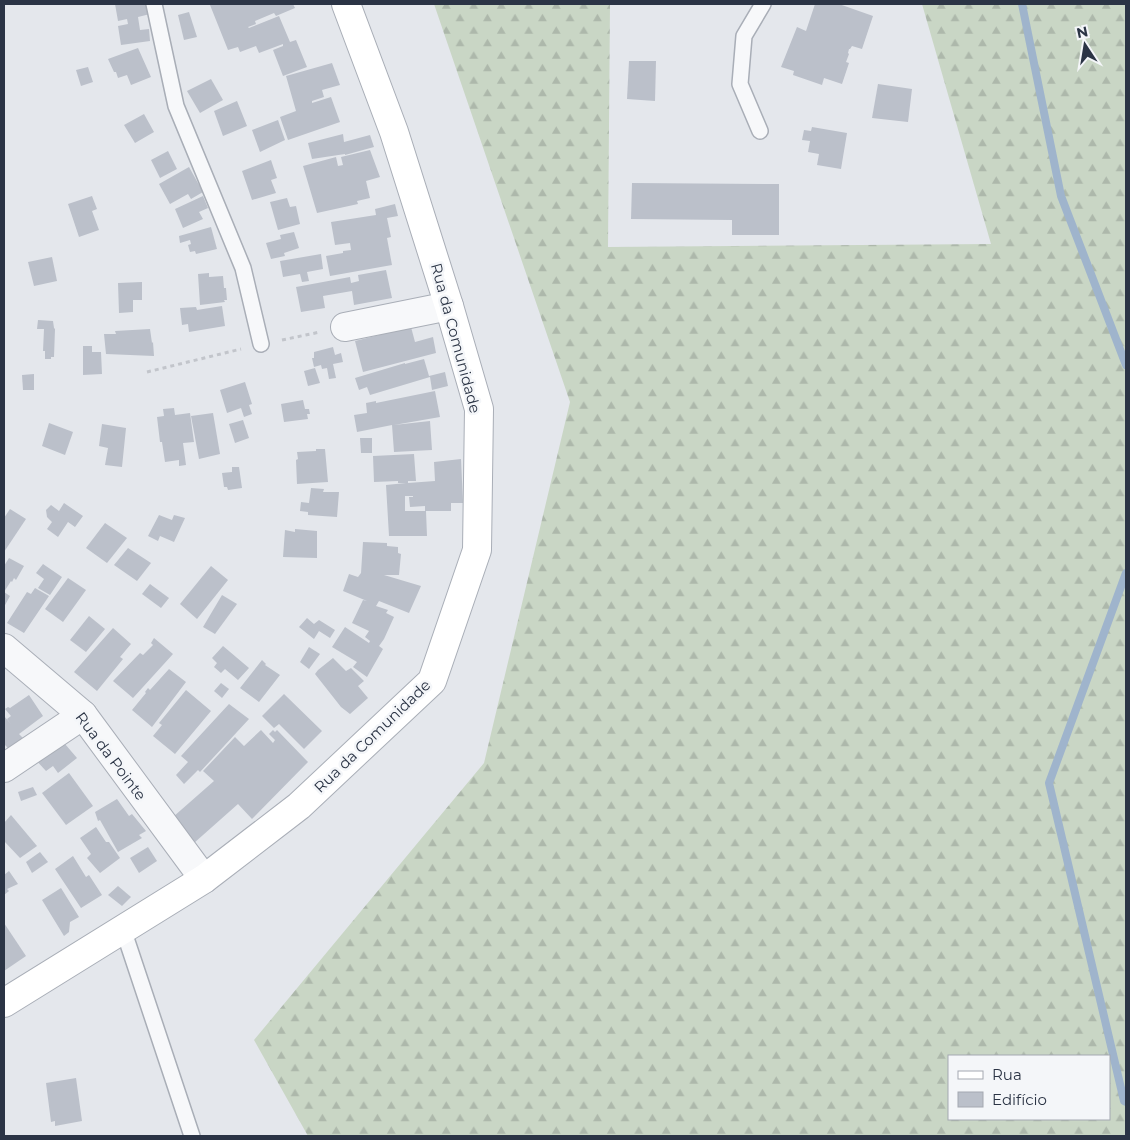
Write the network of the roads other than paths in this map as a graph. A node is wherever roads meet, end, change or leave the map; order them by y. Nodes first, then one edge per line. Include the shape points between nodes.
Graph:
1 (154, 4) edge
2 (346, 4) edge
3 (763, 4) edge
4 (760, 131) dead end
5 (449, 306) junction
6 (345, 327) dead end
7 (261, 344) dead end
8 (4, 648) edge
9 (83, 715) junction
10 (4, 768) edge
11 (204, 878) junction
12 (123, 930) junction
13 (4, 1003) edge
14 (192, 1136) edge

1 - 7 lane via 176,106 244,268
2 - 5 street, Rua da Comunidade via 394,132
3 - 4 lane via 744,36 740,84
5 - 6 street
5 - 11 street, Rua da Comunidade via 479,409 477,550 432,681 298,806
8 - 9 street, Rua da Pointe
9 - 10 street
9 - 11 street, Rua da Pointe
11 - 12 street, Rua da Comunidade
12 - 13 street, Rua da Comunidade
12 - 14 lane

